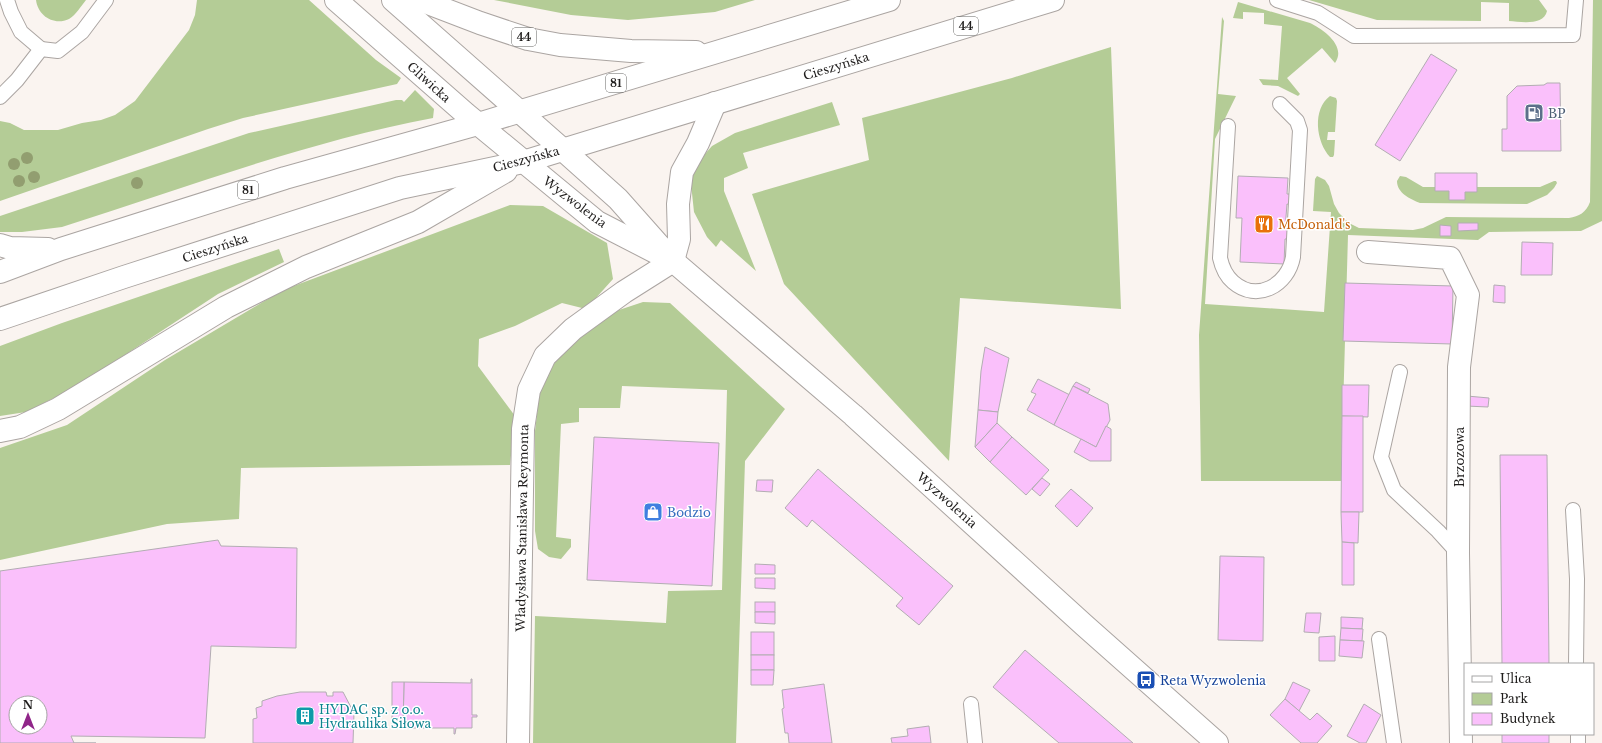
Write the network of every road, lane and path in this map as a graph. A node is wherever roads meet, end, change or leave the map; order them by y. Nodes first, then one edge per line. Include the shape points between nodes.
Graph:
1 (106, 0) edge
2 (336, 0) edge
3 (393, 0) edge
4 (420, 0) edge
5 (889, 0) edge
6 (1052, 0) edge
7 (1277, 0) edge
8 (1576, 0) edge
9 (9, 2) edge
10 (41, 49) junction
11 (714, 52) junction
12 (2, 93) edge
13 (715, 103) junction
14 (1280, 104) dead end
15 (519, 112) junction
16 (478, 124) junction
17 (1228, 126) dead end
18 (562, 149) junction
19 (523, 162) junction
20 (0, 245) edge
21 (61, 249) junction
22 (1368, 252) dead end
23 (673, 261) junction
24 (0, 272) edge
25 (0, 319) edge
26 (1400, 372) dead end
27 (0, 431) edge
28 (1574, 510) dead end
29 (1458, 553) junction
30 (1379, 639) dead end
31 (1576, 663) edge
32 (971, 704) dead end
33 (518, 743) edge
34 (975, 743) edge
35 (1217, 743) edge
36 (1394, 743) edge
37 (1461, 743) edge

1 - 10 lane via 82,32 58,51
2 - 16 main road, Gliwicka
3 - 15 main road
4 - 11 main road, 44 via 528,39 560,45 631,51
5 - 11 main road, 44
6 - 13 main road, Cieszyńska / 44
7 - 8 lane via 1318,13 1354,36 1573,35
9 - 10 lane via 21,32
10 - 12 lane
11 - 15 main road, 81
13 - 18 main road, Cieszyńska / 44
13 - 23 main road via 682,172 678,204 679,239
14 - 17 lane via 1297,121 1300,130 1292,266 1286,276 1270,289 1250,290 1233,283 1225,273 1220,258
15 - 16 main road, 81
15 - 18 main road
16 - 19 main road, Gliwicka
16 - 21 main road, 81 via 285,178
18 - 19 main road, Cieszyńska / 44
18 - 23 main road, Wyzwolenia via 618,199
19 - 23 main road, Wyzwolenia via 597,222
19 - 25 main road, Cieszyńska via 400,188
19 - 27 main road via 418,222 306,267 226,307 58,409 20,427
20 - 21 main road via 10,248
21 - 24 main road, 81
22 - 29 main road, Brzozowa via 1450,258 1468,295 1459,367
23 - 33 main road, Władysława Stanisława Reymonta via 573,329 545,356 529,390 523,429
23 - 35 main road, Wyzwolenia via 853,415
26 - 29 lane via 1382,456 1394,490
28 - 31 lane via 1577,579
29 - 37 main road, Brzozowa
30 - 36 lane
32 - 34 lane

